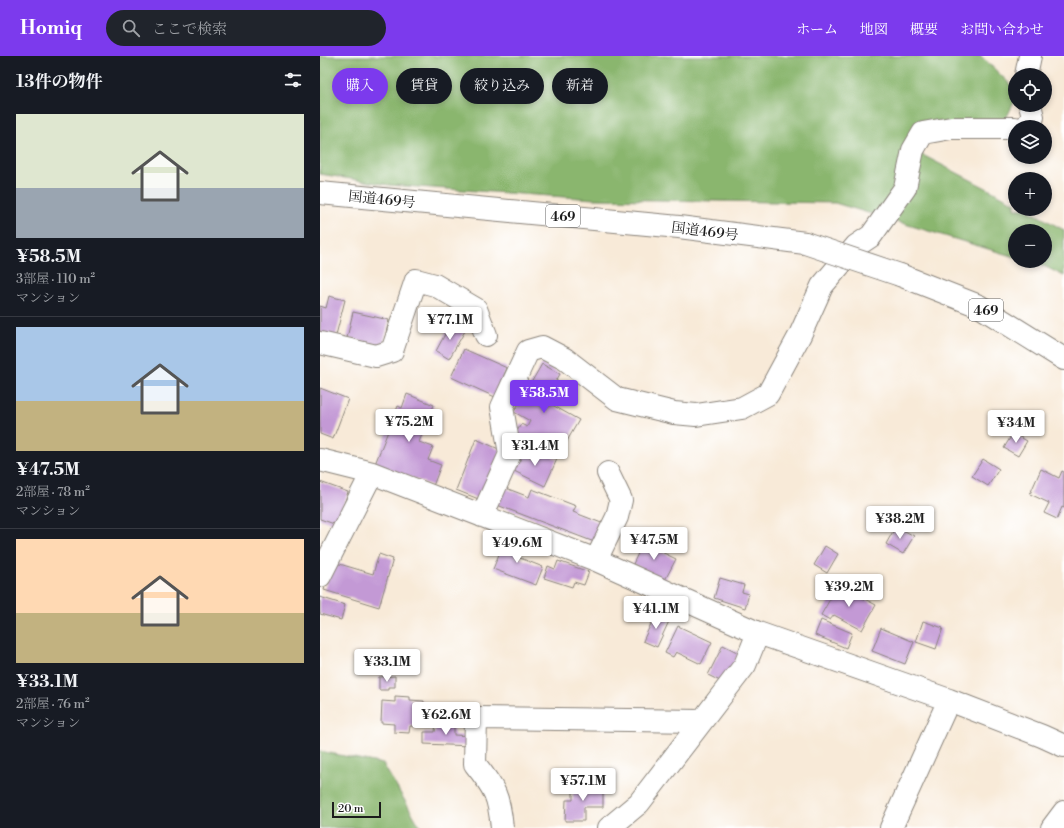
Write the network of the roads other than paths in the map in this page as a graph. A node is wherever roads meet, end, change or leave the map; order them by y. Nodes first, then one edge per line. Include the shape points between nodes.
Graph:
1 (1030, 56) edge
2 (1027, 68) edge
3 (1008, 128) edge
4 (320, 193) edge
5 (486, 335) dead end
6 (320, 343) edge
7 (1064, 359) edge
8 (320, 460) edge
9 (372, 473) junction
10 (608, 473) dead end
11 (482, 516) junction
12 (596, 560) junction
13 (320, 576) edge
14 (758, 634) junction
15 (948, 700) junction
16 (701, 721) junction
17 (1064, 746) edge
18 (1064, 812) edge
19 (502, 828) edge
20 (609, 828) edge
21 (890, 828) edge
22 (1052, 828) edge

1 - 2 main road
3 - 11 main road via 951,128 923,133 913,150 905,188 870,236 856,246 822,286 768,394 742,408 696,416 617,399 566,359 542,347 528,351 502,407 510,454
4 - 7 main road, 国道469号 / 469, bridge via 679,227 805,243 900,275 979,306
5 - 6 main road via 476,309 435,285 416,280 392,351 376,356
8 - 9 main road
9 - 11 main road
9 - 13 main road
10 - 12 main road via 621,500 618,517
11 - 12 main road
12 - 14 main road
14 - 15 main road
14 - 16 main road via 745,665
15 - 17 main road
15 - 21 main road
16 - 19 main road via 476,718 475,764 493,786 499,803
16 - 20 main road via 639,803
18 - 22 main road

